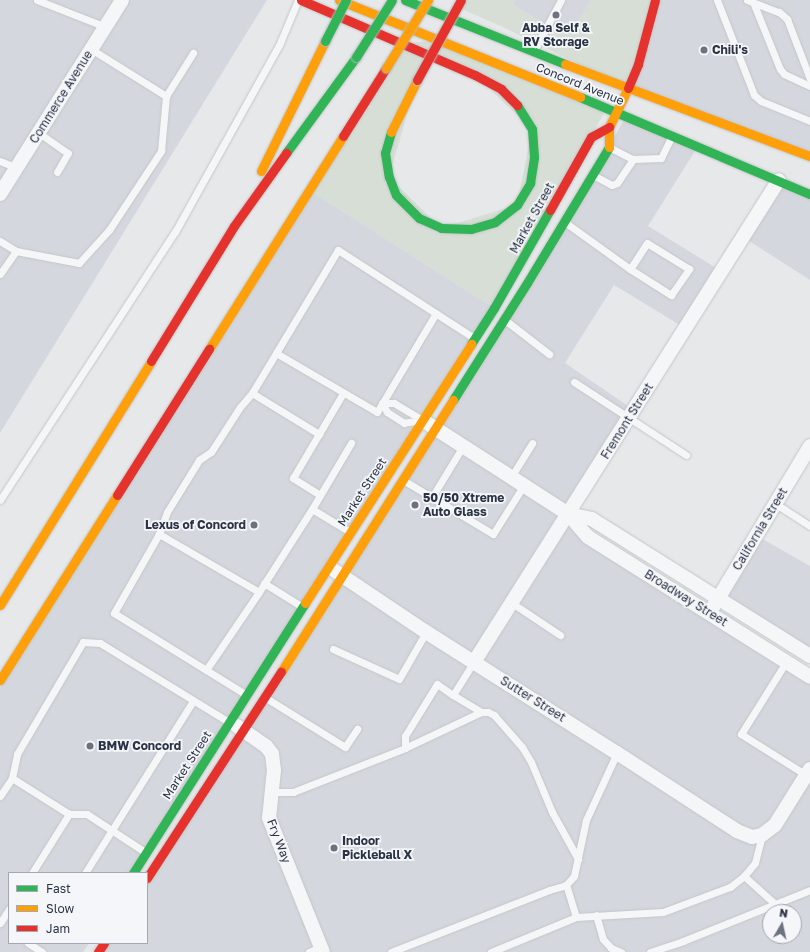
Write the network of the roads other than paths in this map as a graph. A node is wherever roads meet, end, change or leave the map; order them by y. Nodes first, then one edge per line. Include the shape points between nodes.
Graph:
1 (37, 0) edge
2 (122, 0) edge
3 (298, 0) edge
4 (301, 0) edge
5 (339, 0) edge
6 (346, 0) edge
7 (392, 0) edge
8 (405, 0) edge
9 (428, 0) edge
10 (461, 0) edge
11 (562, 0) edge
12 (655, 0) edge
13 (717, 0) edge
14 (750, 1) edge
15 (444, 3) dead end
16 (466, 12) dead end
17 (106, 27) junction
18 (524, 38) dead end
19 (537, 45) junction
20 (91, 49) junction
21 (193, 53) dead end
22 (554, 60) junction
23 (810, 79) edge
24 (810, 86) edge
25 (628, 88) junction
26 (166, 96) junction
27 (616, 112) junction
28 (810, 121) edge
29 (609, 127) junction
30 (39, 133) junction
31 (672, 134) junction
32 (609, 147) junction
33 (808, 153) edge
34 (633, 159) junction
35 (0, 161) edge
36 (17, 168) junction
37 (57, 172) dead end
38 (593, 175) junction
39 (784, 177) junction
40 (2, 187) edge
41 (810, 194) edge
42 (564, 221) junction
43 (234, 226) junction
44 (0, 241) edge
45 (16, 251) junction
46 (630, 269) junction
47 (0, 274) edge
48 (491, 311) junction
49 (436, 313) junction
50 (504, 320) junction
51 (474, 338) junction
52 (276, 353) junction
53 (549, 354) dead end
54 (574, 382) dead end
55 (252, 393) junction
56 (343, 393) junction
57 (382, 403) junction
58 (629, 418) junction
59 (422, 420) junction
60 (436, 428) junction
61 (319, 434) junction
62 (351, 443) dead end
63 (532, 443) dead end
64 (463, 446) junction
65 (810, 446) edge
66 (686, 455) dead end
67 (511, 477) junction
68 (403, 480) junction
69 (524, 485) junction
70 (320, 495) junction
71 (432, 497) junction
72 (0, 500) edge
73 (776, 504) junction
74 (312, 509) junction
75 (568, 514) junction
76 (810, 526) edge
77 (351, 532) junction
78 (159, 534) junction
79 (329, 566) junction
80 (342, 575) junction
81 (264, 583) junction
82 (259, 592) junction
83 (717, 599) junction
84 (512, 603) junction
85 (0, 605) edge
86 (303, 607) junction
87 (709, 612) junction
88 (426, 632) junction
89 (560, 635) dead end
90 (333, 649) dead end
91 (810, 656) edge
92 (474, 662) junction
93 (786, 662) junction
94 (206, 670) junction
95 (810, 676) edge
96 (0, 680) edge
97 (247, 695) junction
98 (454, 695) junction
99 (264, 697) junction
100 (193, 701) junction
101 (481, 712) junction
102 (229, 722) junction
103 (357, 729) dead end
104 (244, 730) junction
105 (405, 748) junction
106 (617, 753) junction
107 (808, 772) edge
108 (12, 778) junction
109 (271, 792) junction
110 (0, 796) edge
111 (69, 814) junction
112 (112, 829) junction
113 (762, 835) junction
114 (146, 852) junction
115 (578, 859) junction
116 (33, 872) edge
117 (86, 872) edge
118 (134, 872) edge
119 (148, 876) edge
120 (744, 876) junction
121 (566, 885) junction
122 (810, 890) edge
123 (775, 904) joint
124 (762, 909) edge
125 (8, 911) edge
126 (596, 915) junction
127 (576, 917) junction
128 (0, 923) edge
129 (30, 944) edge
130 (318, 950) edge
131 (42, 952) edge
132 (391, 952) edge
133 (491, 952) edge
134 (621, 952) edge
135 (650, 952) edge

1 - 17 lane
2 - 17 street, Commerce Avenue
3 - 72 lane via 280,43 175,232
4 - 10 main road, bridge via 475,75 501,89 516,103 532,129 534,157 530,183 517,205 495,222 471,229 440,228 419,218 396,196 389,177 385,153 392,129 417,80
5 - 27 main road, Concord Avenue
6 - 43 main road, bridge
7 - 43 main road, bridge via 356,57
8 - 22 main road, Concord Avenue
9 - 96 main road, bridge
11 - 19 lane
12 - 25 main road via 638,64
13 - 28 lane via 754,95 761,101
14 - 23 lane via 779,12 787,19
14 - 24 lane via 780,69 784,74
15 - 16 main road
17 - 20 street, Commerce Avenue
18 - 19 main road, Concord Avenue
19 - 22 main road, Concord Avenue
20 - 26 lane
20 - 30 street, Commerce Avenue
21 - 26 lane
22 - 25 main road, Concord Avenue
25 - 27 main road
25 - 33 main road, Concord Avenue
26 - 45 lane via 161,151 109,230 79,263
27 - 29 main road
27 - 31 main road, Concord Avenue
29 - 32 main road
29 - 48 main road, Market Street via 591,137
30 - 36 street, Commerce Avenue
30 - 37 lane via 68,153
31 - 34 lane via 661,158
31 - 39 main road, Concord Avenue
32 - 34 lane
32 - 38 main road
34 - 38 lane via 617,183 612,185
35 - 36 lane
36 - 40 street, Commerce Avenue
38 - 42 main road
39 - 41 main road, Concord Avenue
39 - 58 street, Fremont Street
42 - 46 lane
42 - 50 main road
43 - 85 main road
44 - 45 lane
45 - 47 lane
46 - 46 lane via 671,295 689,268 647,243
48 - 50 lane
48 - 51 main road, Market Street
49 - 51 lane
49 - 52 lane via 338,250
49 - 57 lane
50 - 53 lane
50 - 60 main road
51 - 59 main road, Market Street
52 - 55 lane
52 - 56 lane
54 - 58 lane
55 - 61 lane
55 - 78 lane via 211,452 199,460 168,512
56 - 57 lane via 377,412
56 - 61 lane
57 - 59 lane via 394,403
57 - 59 lane via 387,412 404,423
58 - 66 lane
58 - 75 street, Fremont Street
59 - 60 street, Broadway Street
59 - 77 main road, Market Street
60 - 64 street, Broadway Street
60 - 68 main road
61 - 70 lane via 293,478
62 - 70 lane
63 - 67 lane
64 - 67 street, Broadway Street
64 - 71 lane
65 - 73 street, California Street
67 - 69 street, Broadway Street
68 - 71 lane
68 - 80 main road
69 - 71 lane via 494,534
69 - 75 street, Broadway Street
70 - 74 lane
73 - 76 lane
73 - 83 street, California Street
74 - 77 lane
74 - 81 lane
75 - 83 street, Broadway Street via 592,519
75 - 84 street, Fremont Street
75 - 87 street, Broadway Street via 588,537
77 - 79 main road, Market Street
78 - 82 lane
78 - 94 lane via 114,613
79 - 80 street, Sutter Street
79 - 86 main road, Market Street
80 - 88 street, Sutter Street
80 - 99 main road
81 - 82 lane
81 - 86 lane
82 - 94 lane
83 - 87 street, California Street
83 - 91 street, Broadway Street
84 - 89 lane
84 - 92 street, Fremont Street
86 - 97 main road, Market Street
87 - 93 street, Broadway Street
88 - 90 lane via 399,679
88 - 92 street, Sutter Street
92 - 98 lane
92 - 106 street, Sutter Street
93 - 95 street, Broadway Street
93 - 107 lane via 741,734
94 - 97 lane
97 - 102 main road, Market Street
98 - 101 lane
98 - 105 lane via 438,684 405,736
99 - 103 lane via 345,747
99 - 104 main road
100 - 102 lane
100 - 108 lane via 100,643 83,642 17,754
100 - 112 lane
101 - 105 lane
101 - 115 lane via 494,715 522,747 552,812
102 - 104 street, Fry Way
102 - 114 main road, Market Street
104 - 109 street, Fry Way via 266,746 272,754 274,770
104 - 119 main road
105 - 109 lane via 293,792
106 - 113 street, Sutter Street via 737,831 752,837
106 - 115 lane via 586,820
107 - 113 street via 775,825
108 - 110 lane
108 - 111 lane
109 - 130 street, Fry Way via 269,818
111 - 112 lane via 87,814
111 - 116 lane
112 - 114 lane
112 - 117 lane
113 - 120 lane via 755,863
114 - 118 main road, Market Street
115 - 121 lane via 574,876
120 - 123 lane
120 - 126 lane via 730,887 663,912
121 - 127 lane
121 - 132 lane
122 - 123 lane
124 - 135 lane
125 - 128 lane
126 - 127 lane
126 - 134 lane via 603,939 611,948
127 - 133 lane
129 - 131 lane

